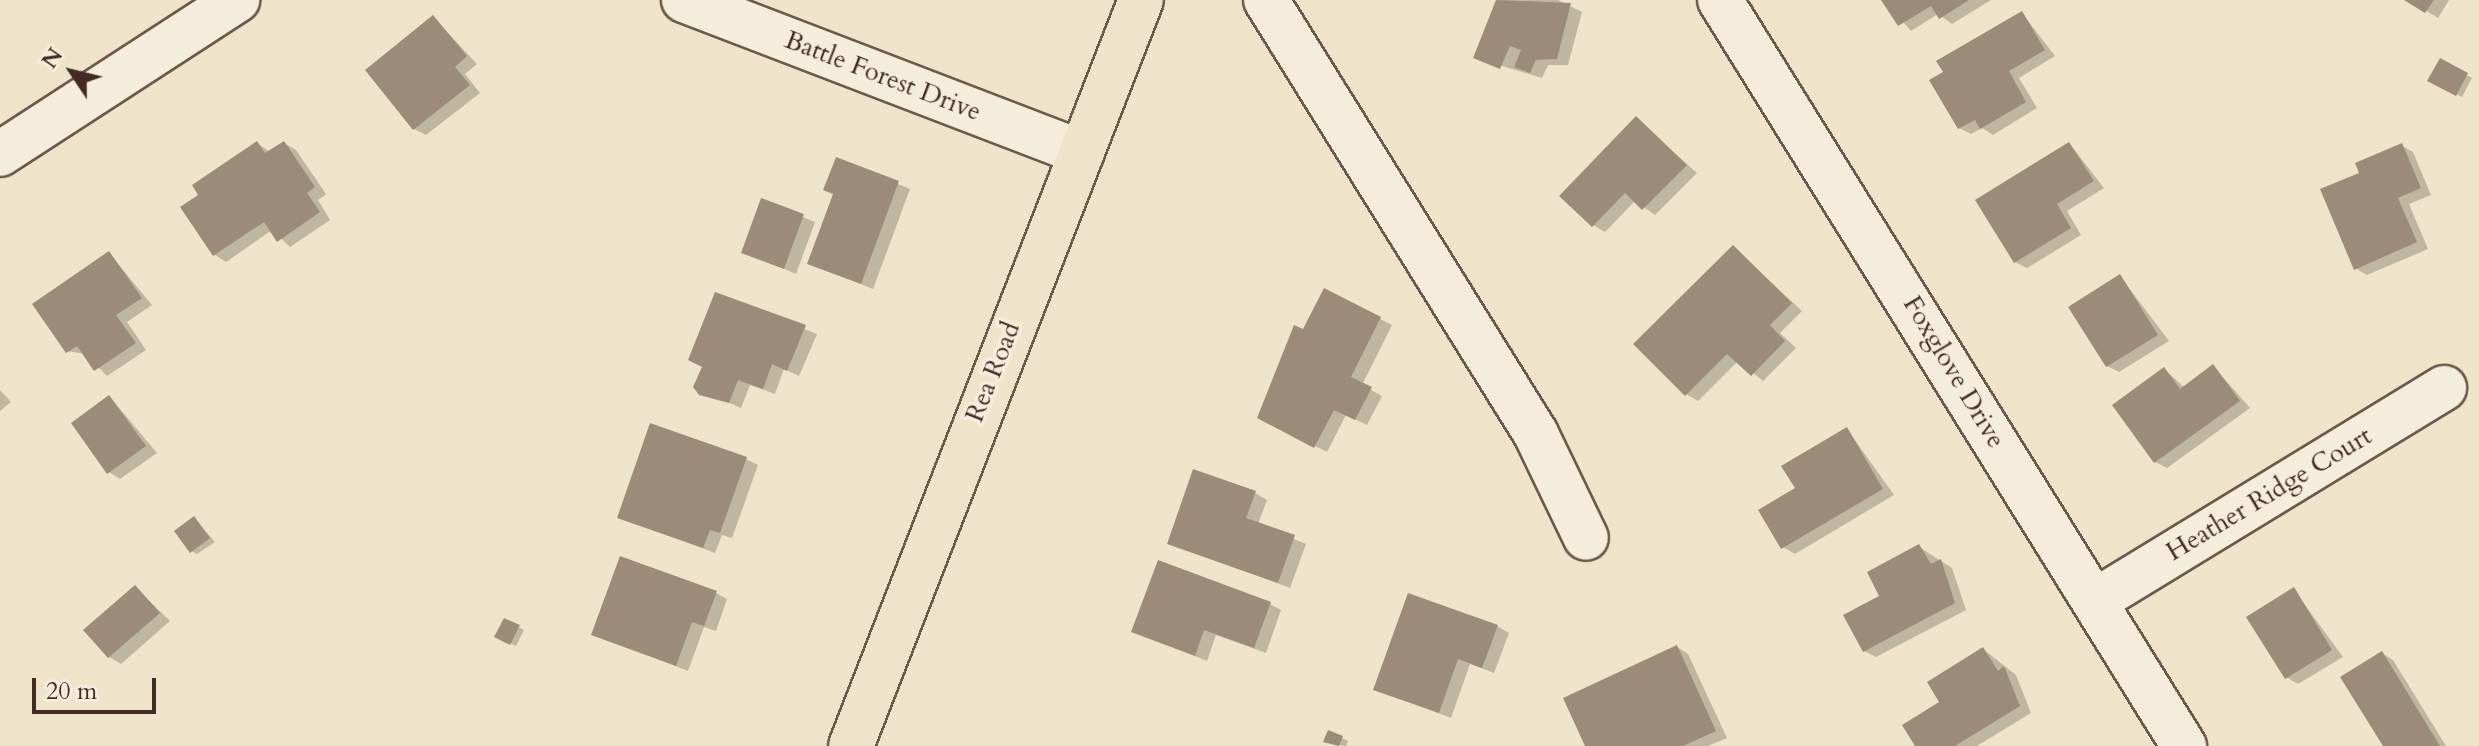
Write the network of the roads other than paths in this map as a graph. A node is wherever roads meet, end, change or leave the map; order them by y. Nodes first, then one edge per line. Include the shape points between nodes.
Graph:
1 (237, 0) edge
2 (684, 0) edge
3 (1141, 0) edge
4 (1266, 0) edge
5 (1720, 0) edge
6 (1082, 153) junction
7 (0, 154) edge
8 (2444, 388) dead end
9 (1586, 538) dead end
10 (2095, 601) junction
11 (851, 746) edge
12 (2184, 746) edge

1 - 7 street
2 - 6 street, Battle Forest Drive
3 - 6 main road, Rea Road
4 - 9 street via 1536,434
5 - 10 street, Foxglove Drive
6 - 11 main road, Rea Road
8 - 10 street, Heather Ridge Court
10 - 12 street, Foxglove Drive

